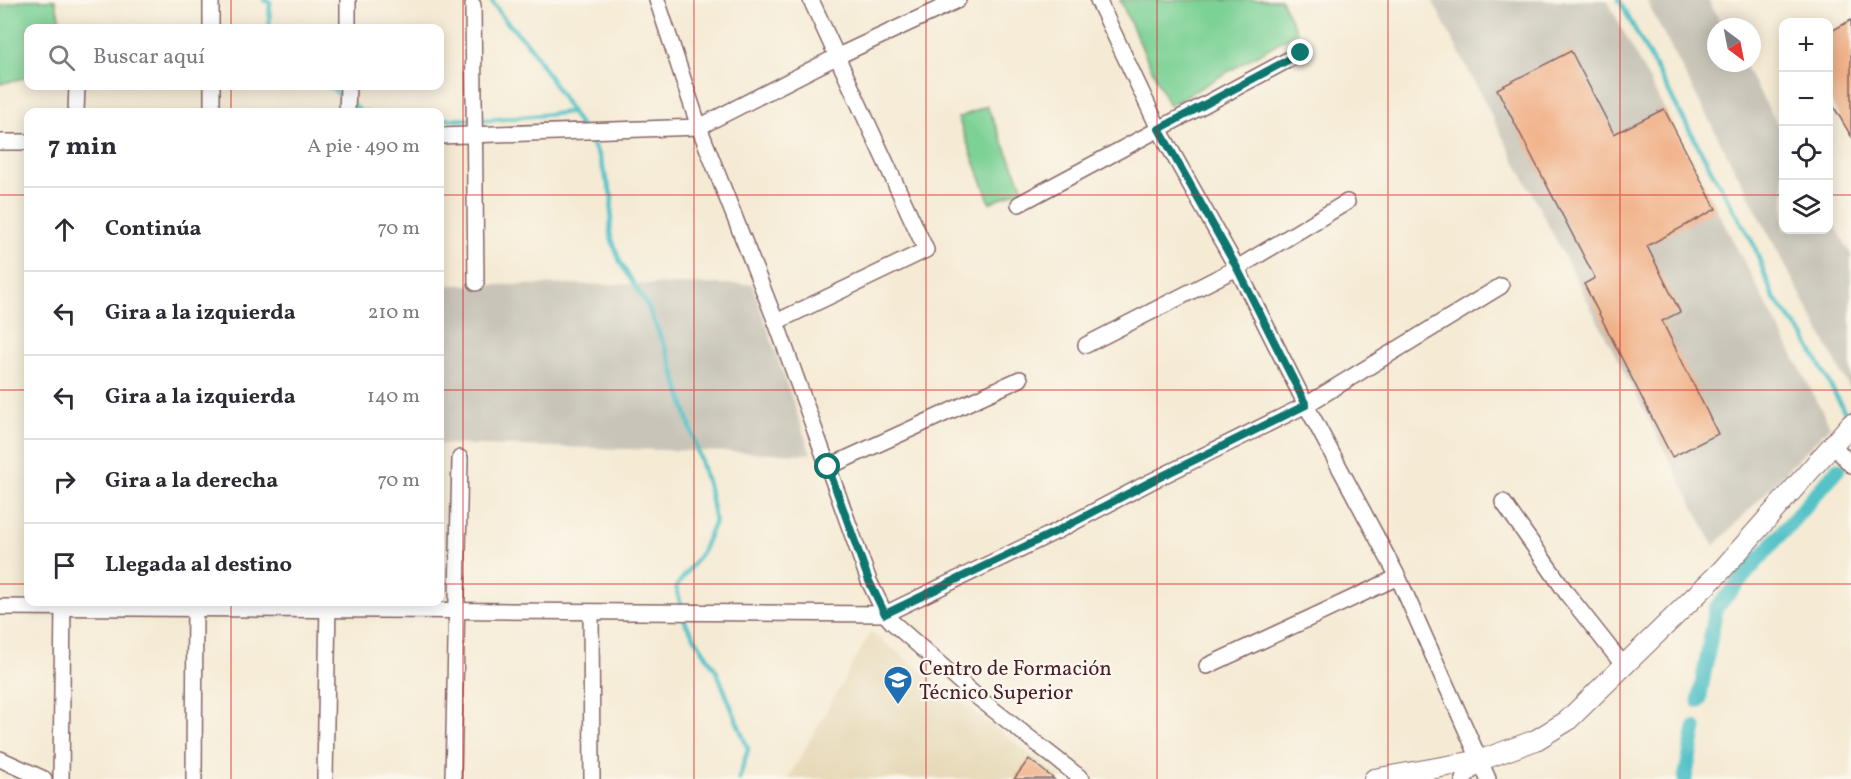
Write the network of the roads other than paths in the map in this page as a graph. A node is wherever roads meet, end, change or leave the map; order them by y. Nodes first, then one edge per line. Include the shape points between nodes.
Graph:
1 (211, 0) edge
2 (348, 0) edge
3 (657, 0) edge
4 (811, 0) edge
5 (958, 0) edge
6 (1098, 0) edge
7 (472, 5) dead end
8 (211, 24) edge
9 (348, 24) edge
10 (1301, 53) dead end
11 (836, 57) junction
12 (77, 90) edge
13 (212, 90) edge
14 (348, 90) edge
15 (76, 108) edge
16 (212, 108) edge
17 (347, 108) edge
18 (699, 127) junction
19 (1159, 129) junction
20 (444, 136) edge
21 (474, 136) junction
22 (0, 142) edge
23 (24, 142) edge
24 (1347, 202) dead end
25 (1020, 204) dead end
26 (1237, 268) junction
27 (476, 283) dead end
28 (1501, 286) dead end
29 (776, 322) junction
30 (1086, 345) dead end
31 (1020, 379) dead end
32 (1306, 405) junction
33 (1840, 435) edge
34 (460, 458) dead end
35 (1851, 465) edge
36 (828, 467) junction
37 (1503, 502) dead end
38 (1398, 577) junction
39 (24, 606) edge
40 (63, 606) edge
41 (195, 606) edge
42 (327, 606) edge
43 (349, 606) edge
44 (0, 607) edge
45 (457, 611) junction
46 (591, 612) junction
47 (885, 614) junction
48 (1207, 666) dead end
49 (1624, 666) junction
50 (0, 759) edge
51 (1484, 770) edge
52 (44, 779) edge
53 (61, 779) edge
54 (194, 779) edge
55 (326, 779) edge
56 (453, 779) edge
57 (592, 779) edge
58 (1082, 779) edge
59 (1374, 779) edge
60 (1463, 779) edge

1 - 8 street
2 - 9 street
3 - 18 street
4 - 11 street
5 - 11 street
6 - 19 street
7 - 21 street
10 - 19 street
11 - 18 street
11 - 29 street via 926,250
12 - 15 street
13 - 16 street
14 - 17 street
18 - 21 street
18 - 29 street
19 - 25 street
19 - 26 street
20 - 21 street
21 - 27 street
22 - 23 street
24 - 26 street
26 - 30 street
26 - 32 street
28 - 32 street
29 - 36 street
31 - 36 street
32 - 38 street
32 - 47 street
33 - 35 street
33 - 49 main road via 1721,571
34 - 45 street
36 - 47 street
37 - 49 street
38 - 48 street
38 - 51 street
39 - 44 street
40 - 53 street
41 - 54 street
42 - 55 street
43 - 45 street
45 - 46 street
45 - 56 street
46 - 47 street
46 - 57 street
47 - 58 street via 976,696
49 - 51 main road via 1567,721
50 - 52 street
51 - 59 main road
51 - 60 street

